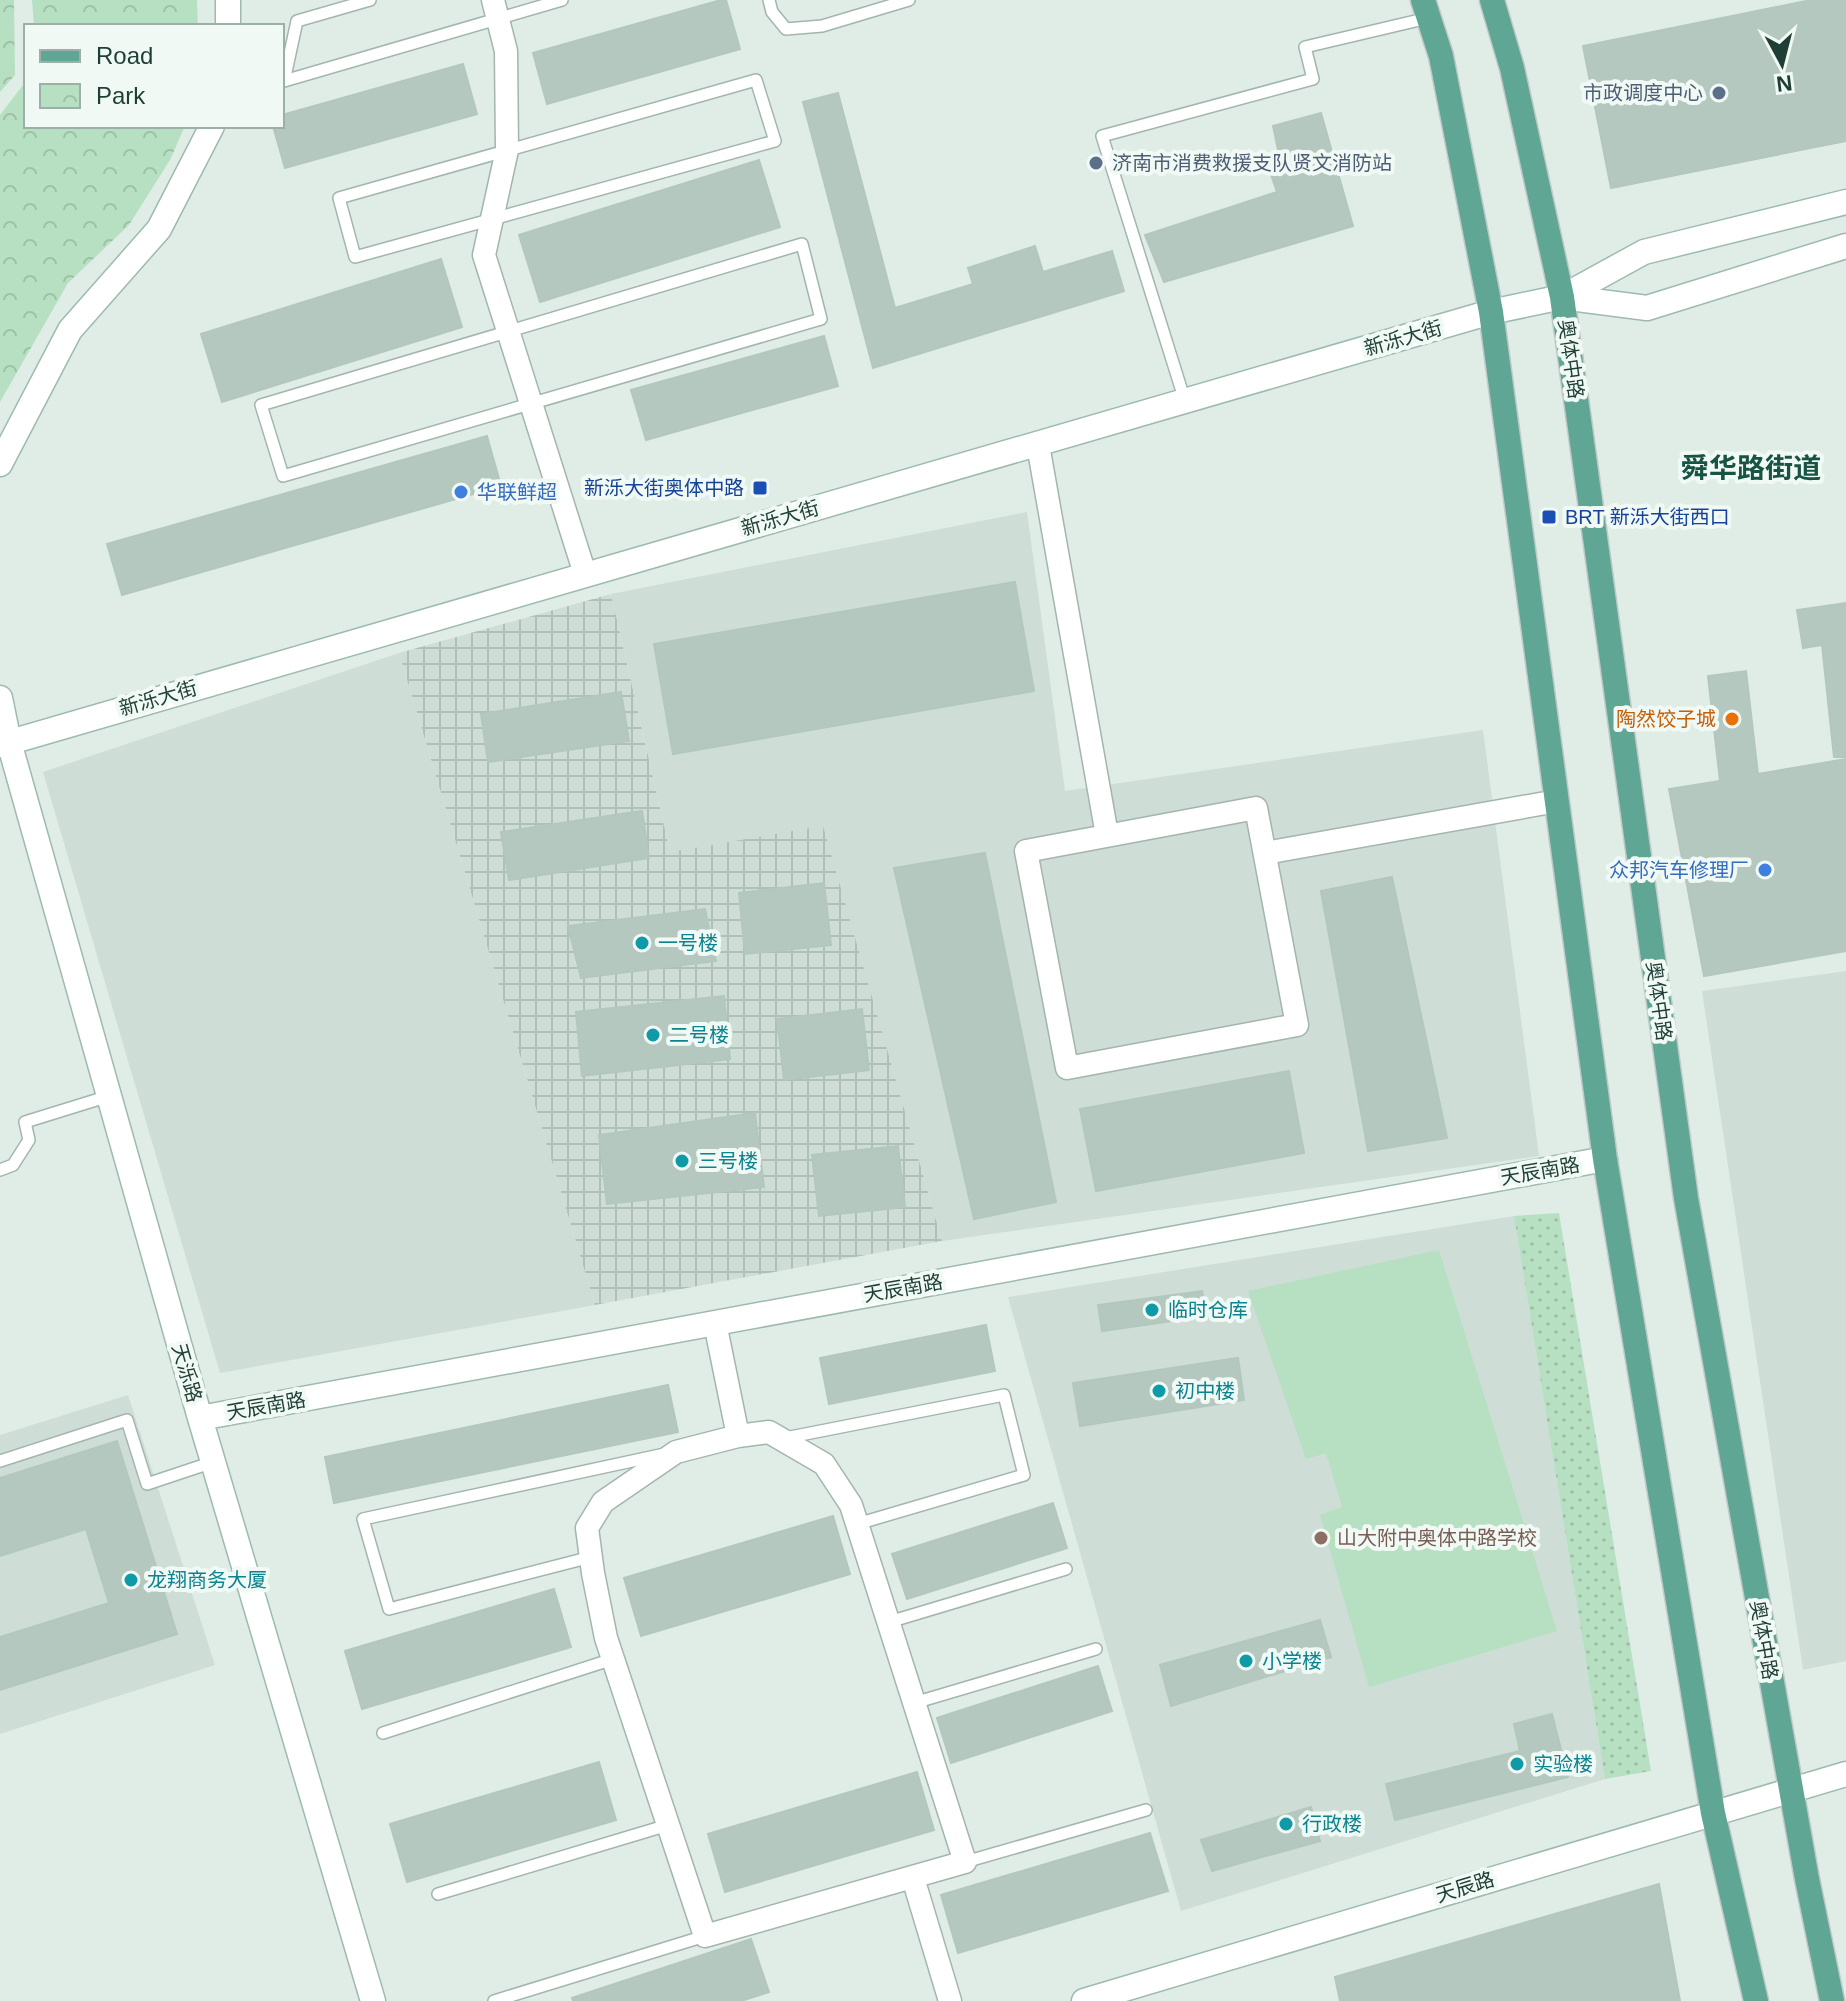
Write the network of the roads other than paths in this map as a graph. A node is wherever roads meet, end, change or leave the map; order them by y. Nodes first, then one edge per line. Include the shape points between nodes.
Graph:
1 (228, 0) edge
2 (370, 0) edge
3 (562, 0) edge
4 (769, 0) edge
5 (909, 0) edge
6 (1492, 0) edge
7 (496, 9) edge
8 (1426, 9) edge
9 (228, 24) edge
10 (211, 128) edge
11 (507, 150) junction
12 (1846, 202) edge
13 (492, 220) junction
14 (1846, 246) edge
15 (1562, 297) junction
16 (1491, 312) junction
17 (508, 331) junction
18 (1185, 401) junction
19 (531, 404) junction
20 (1038, 445) junction
21 (0, 464) edge
22 (585, 574) junction
23 (0, 698) edge
24 (5, 744) edge
25 (1557, 801) junction
26 (1107, 835) junction
27 (1265, 853) junction
28 (109, 1096) junction
29 (1605, 1159) junction
30 (0, 1170) edge
31 (715, 1323) junction
32 (200, 1418) junction
33 (738, 1436) junction
34 (781, 1439) junction
35 (676, 1452) junction
36 (0, 1461) edge
37 (213, 1462) junction
38 (857, 1524) junction
39 (591, 1557) junction
40 (1066, 1569) dead end
41 (889, 1622) junction
42 (1096, 1649) dead end
43 (613, 1659) junction
44 (914, 1703) junction
45 (383, 1733) dead end
46 (1846, 1774) edge
47 (1791, 1791) junction
48 (1146, 1810) dead end
49 (1713, 1813) junction
50 (668, 1825) junction
51 (965, 1862) junction
52 (913, 1878) junction
53 (438, 1894) dead end
54 (705, 1936) junction
55 (373, 2001) edge
56 (494, 2001) edge
57 (950, 2001) edge
58 (1084, 2001) edge
59 (1756, 2001) edge
60 (1832, 2001) edge

1 - 9 street
2 - 7 lane via 297,21 284,81
3 - 7 lane
4 - 5 lane via 786,29 822,26
6 - 15 main road, 奥体中路
7 - 11 street via 506,51
8 - 16 main road via 1441,56
8 - 18 lane via 1305,47 1313,79 1102,136
10 - 21 street via 159,229 70,330
11 - 13 street
11 - 13 lane via 339,198 355,257
11 - 13 lane via 756,80 775,141
12 - 15 street, 新泺大街 via 1644,252
13 - 17 street via 484,255
14 - 15 street, 新泺大街 via 1647,308
15 - 16 street, 新泺大街
15 - 47 main road, 奥体中路 via 1686,1198
16 - 18 street, 新泺大街
16 - 25 main road
17 - 19 street
17 - 19 lane via 261,405 265,419 283,476
17 - 19 lane via 802,244 821,319
18 - 20 street, 新泺大街
19 - 22 street
20 - 22 street, 新泺大街
20 - 26 street
22 - 24 street, 新泺大街
23 - 24 street, 天泺路
24 - 28 street, 天泺路
25 - 27 street
25 - 29 main road
26 - 27 street via 1256,808
26 - 27 street via 1026,851 1067,1068 1297,1025
28 - 30 lane via 25,1122 29,1140 13,1165
28 - 32 street, 天泺路
29 - 31 street, 天辰南路
29 - 49 main road
31 - 32 street, 天辰南路
31 - 33 street
32 - 37 street, 天泺路
33 - 34 street via 769,1432
33 - 35 street
34 - 38 street via 824,1464
34 - 38 lane via 1004,1395 1024,1475
35 - 39 street via 603,1502 587,1528
35 - 39 lane via 363,1519 389,1609
36 - 37 lane via 127,1420 147,1484
37 - 55 street, 天泺路
38 - 41 street
39 - 43 street
40 - 41 lane
41 - 44 street
42 - 44 lane
43 - 45 lane
43 - 50 street
44 - 51 street
46 - 47 street, 天辰路
47 - 49 street, 天辰路
47 - 60 main road, 奥体中路
48 - 51 lane
49 - 58 street, 天辰路
49 - 59 main road
50 - 53 lane
50 - 54 street
51 - 52 street
52 - 54 street
52 - 57 street
54 - 56 lane

